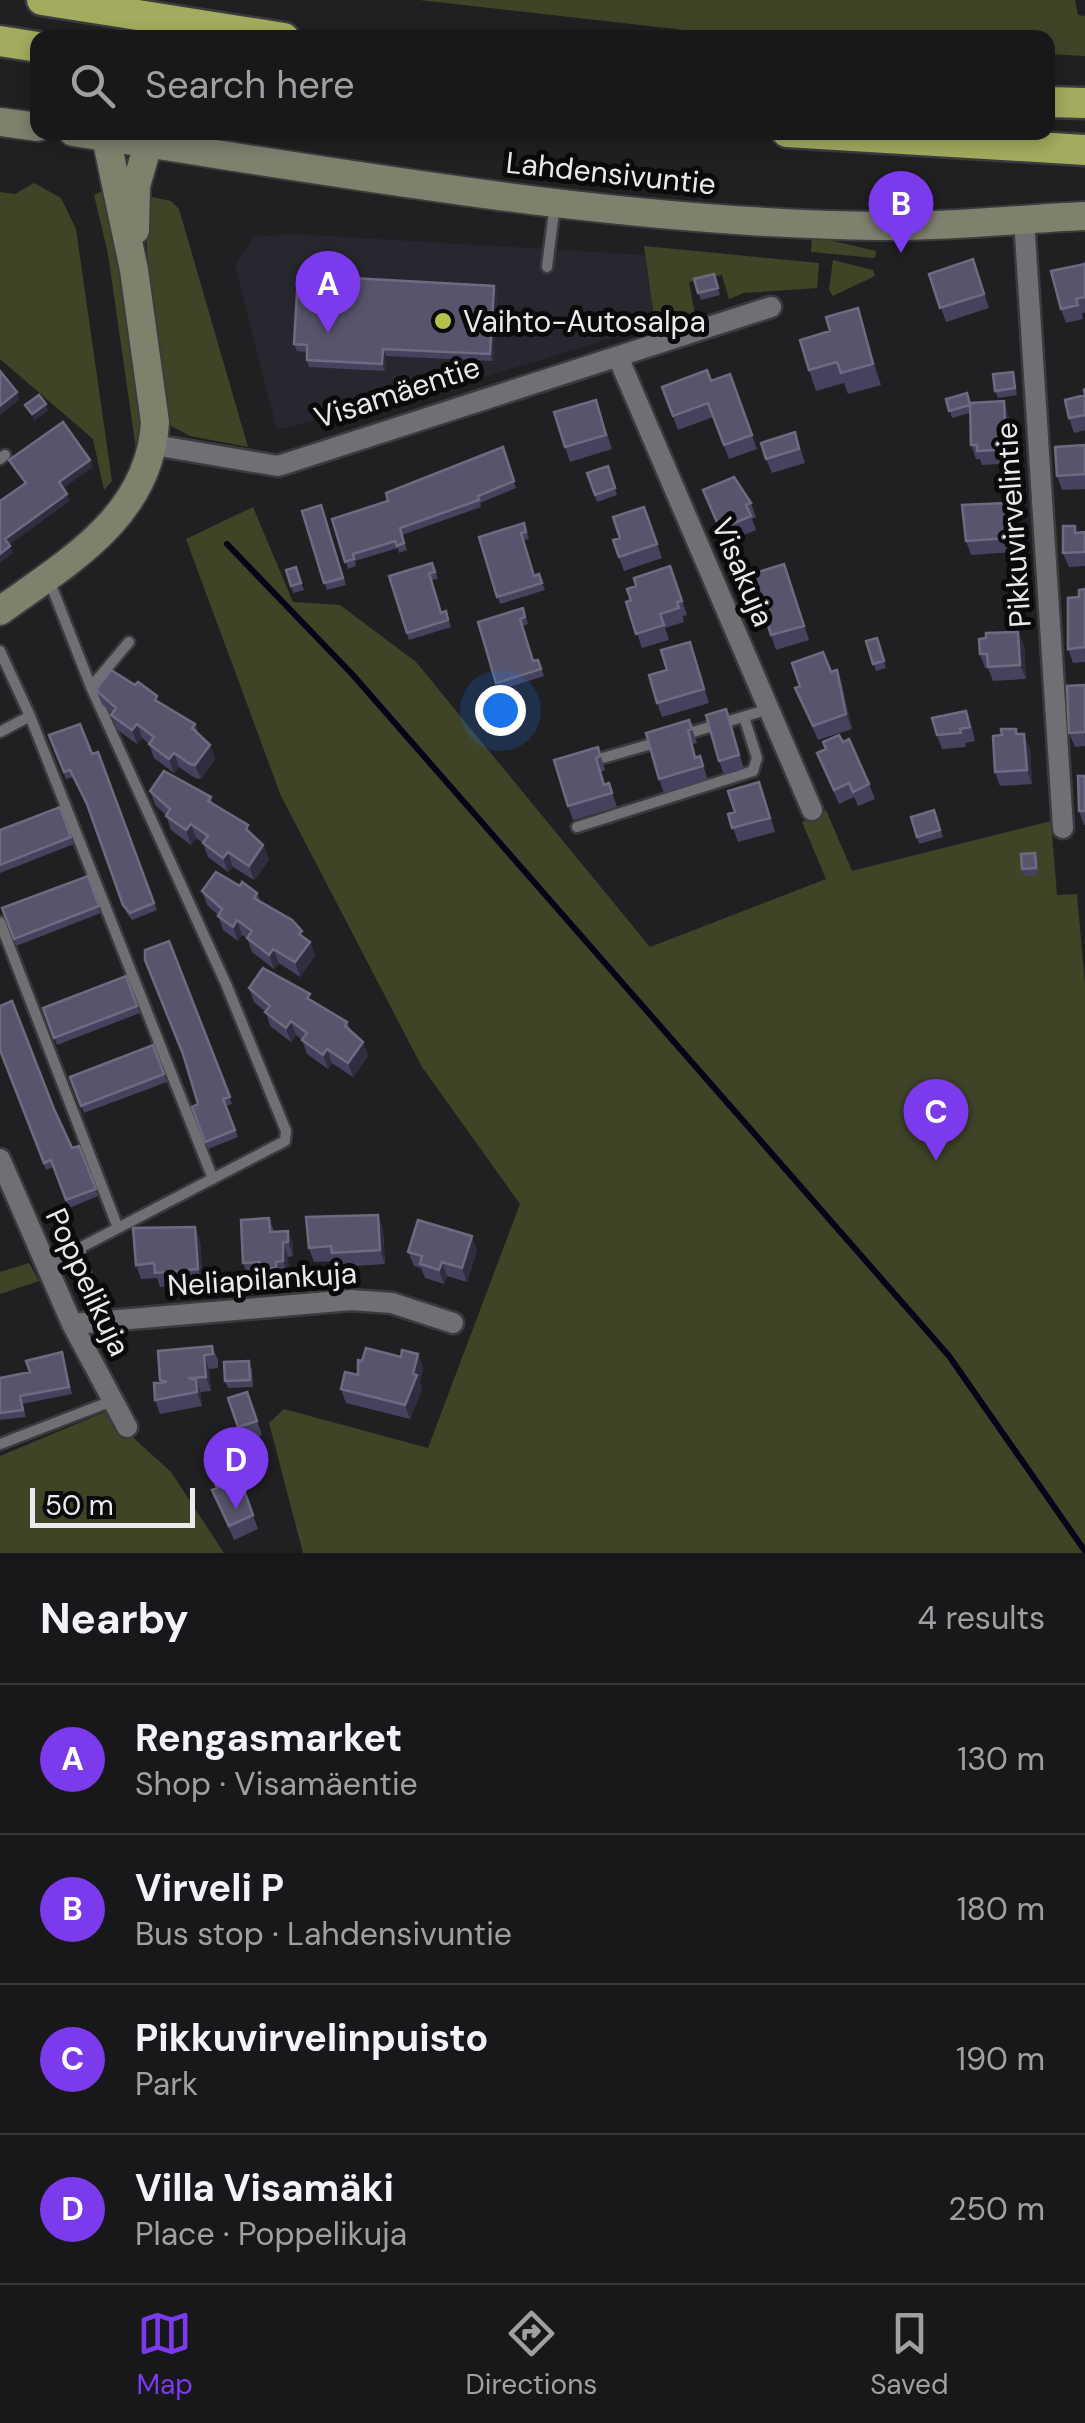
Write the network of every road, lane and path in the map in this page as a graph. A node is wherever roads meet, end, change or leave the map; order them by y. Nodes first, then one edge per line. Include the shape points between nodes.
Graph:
1 (42, 0) edge
2 (233, 30) edge
3 (0, 41) edge
4 (30, 46) edge
5 (1055, 102) edge
6 (1085, 104) edge
7 (0, 122) edge
8 (30, 126) edge
9 (107, 140) edge
10 (124, 140) edge
11 (919, 140) edge
12 (148, 144) junction
13 (1085, 150) edge
14 (555, 200) junction
15 (1085, 216) edge
16 (1024, 219) junction
17 (547, 267) dead end
18 (134, 270) junction
19 (771, 307) dead end
20 (618, 357) junction
21 (154, 445) junction
22 (47, 577) junction
23 (0, 611) edge
24 (130, 642) dead end
25 (0, 652) edge
26 (92, 688) junction
27 (769, 710) junction
28 (30, 716) junction
29 (744, 717) junction
30 (0, 732) edge
31 (589, 762) edge
32 (812, 810) dead end
33 (577, 826) dead end
34 (1062, 828) dead end
35 (0, 922) edge
36 (0, 1159) edge
37 (212, 1179) junction
38 (118, 1228) junction
39 (46, 1266) junction
40 (452, 1323) dead end
41 (72, 1324) junction
42 (112, 1401) junction
43 (127, 1427) dead end
44 (0, 1444) edge

1 - 2 highway
3 - 4 highway
5 - 6 highway
7 - 8 main road
9 - 18 main road
10 - 12 main road, Lahdensivuntie
11 - 13 highway
12 - 14 main road, Lahdensivuntie
12 - 18 main road via 136,186
14 - 16 main road, Lahdensivuntie via 881,226
14 - 17 lane
15 - 16 main road, Lahdensivuntie
16 - 34 street, Pikkuvirvelintie
18 - 21 main road
19 - 20 street, Visamäentie
20 - 21 street, Visamäentie via 278,466
20 - 27 street, Visakuja
21 - 22 main road via 112,526
22 - 23 main road
22 - 26 lane
24 - 26 lane
25 - 28 lane
26 - 37 lane via 286,1131 285,1141
27 - 29 lane
27 - 32 street, Visakuja
28 - 30 lane
28 - 37 lane
29 - 31 lane
29 - 33 lane via 757,758 753,771
35 - 38 lane
36 - 39 street, Poppelikuja
37 - 38 lane
38 - 39 lane
39 - 41 street, Poppelikuja
40 - 41 street, Neliapilankuja via 392,1302 351,1300
41 - 42 street, Poppelikuja
42 - 43 street, Poppelikuja
42 - 44 lane

